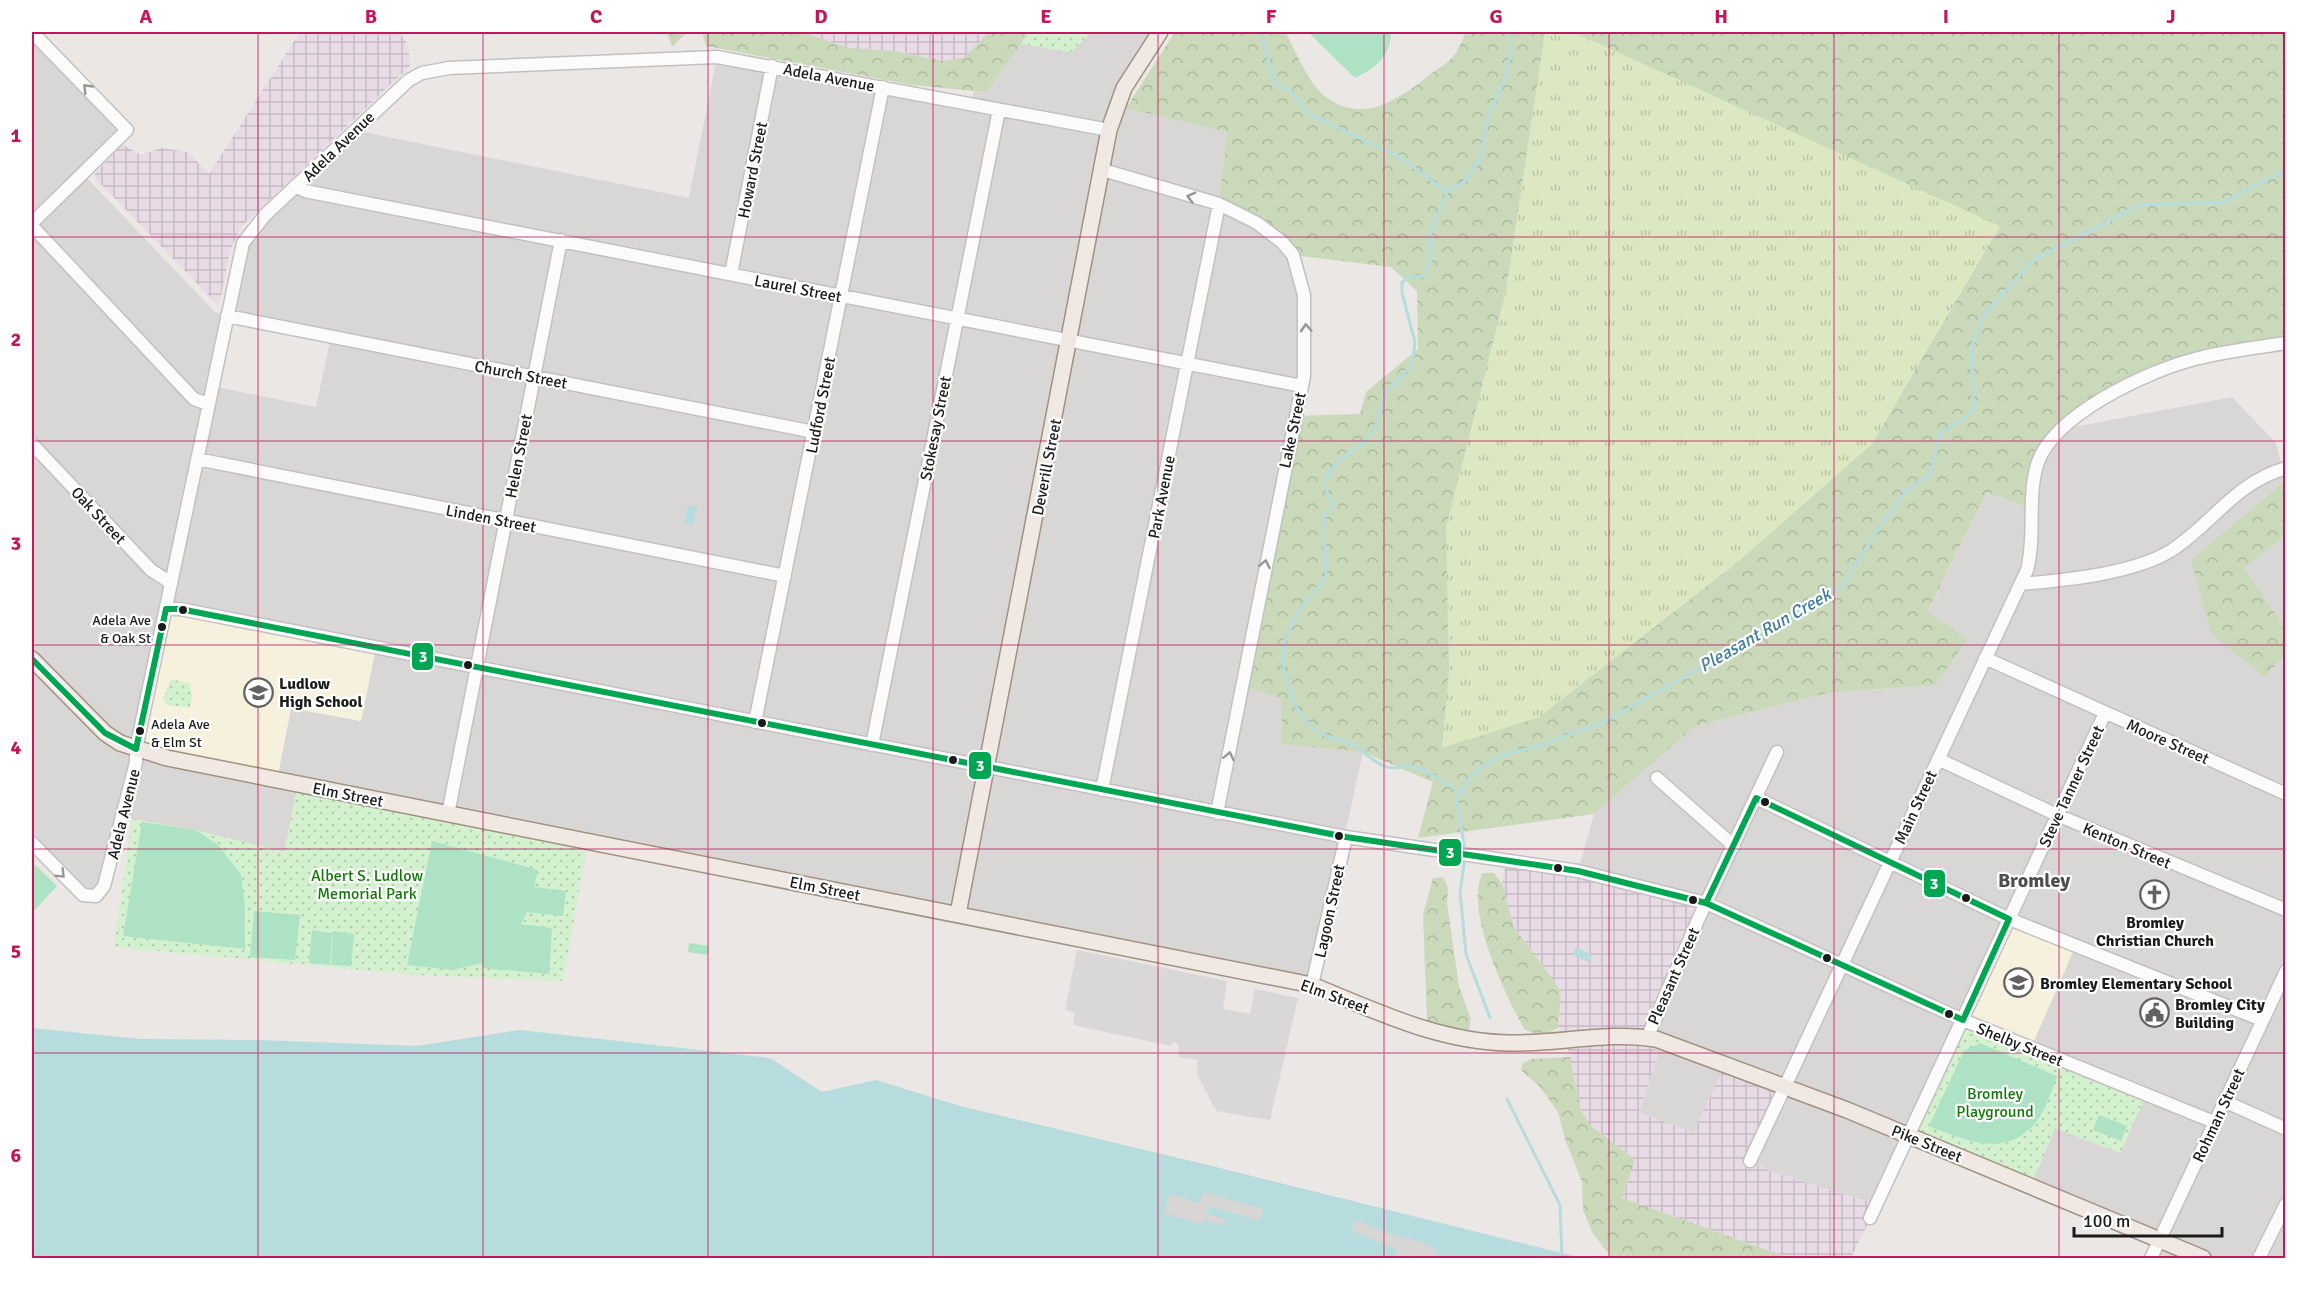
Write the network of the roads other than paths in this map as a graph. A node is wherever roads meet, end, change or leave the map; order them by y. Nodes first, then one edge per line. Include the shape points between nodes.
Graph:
1 (32, 32) edge
2 (1160, 32) edge
3 (772, 66) junction
4 (883, 87) junction
5 (999, 110) junction
6 (1109, 130) junction
7 (1103, 170) junction
8 (295, 186) junction
9 (1219, 204) junction
10 (32, 224) edge
11 (561, 240) junction
12 (731, 274) junction
13 (841, 297) junction
14 (227, 316) junction
15 (957, 319) junction
16 (1071, 341) junction
17 (2286, 343) edge
18 (1188, 364) junction
19 (534, 377) junction
20 (1302, 386) junction
21 (208, 404) junction
22 (814, 432) junction
23 (32, 444) edge
24 (197, 459) junction
25 (2286, 468) edge
26 (506, 520) junction
27 (785, 576) junction
28 (171, 583) junction
29 (2021, 584) junction
30 (166, 609) junction
31 (1985, 658) junction
32 (32, 659) edge
33 (477, 667) junction
34 (2105, 713) junction
35 (755, 722) junction
36 (872, 745) junction
37 (136, 749) junction
38 (1777, 752) dead end
39 (1938, 759) junction
40 (986, 767) junction
41 (1657, 778) dead end
42 (1102, 790) junction
43 (2286, 794) edge
44 (1756, 798) junction
45 (1217, 813) junction
46 (448, 814) junction
47 (2057, 815) junction
48 (1346, 837) junction
49 (32, 843) edge
50 (1734, 846) junction
51 (1890, 862) junction
52 (1706, 903) junction
53 (2286, 910) edge
54 (958, 914) junction
55 (2009, 919) junction
56 (1841, 963) junction
57 (2286, 971) edge
58 (1312, 985) junction
59 (1963, 1020) junction
60 (2262, 1020) junction
61 (1647, 1038) junction
62 (1783, 1086) junction
63 (2224, 1101) junction
64 (2214, 1122) junction
65 (2286, 1129) edge
66 (1908, 1135) junction
67 (1750, 1161) dead end
68 (2286, 1204) edge
69 (1870, 1218) dead end
70 (2159, 1239) junction
71 (2151, 1258) edge
72 (2204, 1258) edge
73 (2259, 1258) edge

10 -> 1 street via 127,130
2 - 6 main road, Deverill Street via 1124,88
3 - 4 street, Adela Avenue
3 - 8 street, Adela Avenue via 688,56 430,70 398,88
3 - 12 street, Howard Street
4 - 5 street, Adela Avenue
4 - 13 street, Ludford Street
5 - 6 street, Adela Avenue
5 - 15 street, Stokesay Street
6 - 7 main road, Deverill Street
9 -> 7 street, Lake Street
7 - 16 main road, Deverill Street
8 - 11 street, Laurel Street
8 - 14 street, Adela Avenue via 243,243
9 - 18 street, Park Avenue
20 -> 9 street, Lake Street via 1306,357 1304,295 1293,255 1257,223
10 - 21 street via 194,399
11 - 12 street, Laurel Street
11 - 19 street, Helen Street
12 - 13 street, Laurel Street
13 - 15 street, Laurel Street
13 - 22 street, Ludford Street
14 - 19 street, Church Street
14 - 21 street, Adela Avenue
15 - 16 street, Laurel Street
15 - 36 street, Stokesay Street
16 - 18 street, Laurel Street
16 - 40 main road, Deverill Street
17 - 29 street, Main Street via 2187,361 2069,419 2044,449 2037,466 2032,545
18 - 20 street, Laurel Street
18 - 42 street, Park Avenue
19 - 22 street, Church Street
19 - 26 street, Helen Street
45 -> 20 street, Lake Street
21 - 24 street, Adela Avenue
22 - 27 street, Ludford Street
23 - 28 street, Oak Street via 152,570
24 - 26 street, Linden Street
24 - 28 street, Adela Avenue
25 - 29 street via 2251,482 2190,536 2152,560 2079,577
26 - 27 street, Linden Street
26 - 33 street, Helen Street
27 - 35 street, Ludford Street
28 - 30 street, Adela Avenue
29 - 31 street, Main Street
30 - 33 street
30 - 37 street, Adela Avenue
31 - 34 street, Moore Street
31 - 39 street, Main Street
32 - 37 main road, Elm Street via 105,733
33 - 35 street
33 - 46 street, Helen Street
34 - 43 street, Moore Street
34 - 47 street, Steve Tanner Street
35 - 36 street
36 - 40 street
37 - 46 main road, Elm Street
49 -> 37 street, Adela Avenue via 83,895 96,896 104,886 112,858
38 - 44 street, Pleasant Street
39 - 47 street, Kenton Street
39 - 51 street, Main Street
40 - 42 street
40 - 54 main road, Deverill Street
41 - 50 street
42 - 45 street
44 - 50 street, Pleasant Street
44 - 51 street
45 - 48 street
46 - 54 main road, Elm Street
47 - 53 street, Kenton Street
47 - 55 street, Steve Tanner Street
48 - 52 street, Shelby Street via 1593,874
48 - 58 street, Lagoon Street
50 - 52 street, Pleasant Street
51 - 55 street
51 - 56 street, Main Street
52 - 56 street, Shelby Street
52 - 61 street, Pleasant Street
54 - 58 main road, Elm Street
55 - 59 street, Steve Tanner Street
55 - 60 street
56 - 59 street, Shelby Street
56 - 62 street, Main Street
57 - 60 street, Rohman Street
58 - 61 main road, Elm Street via 1425,1030 1486,1042 1553,1042 1627,1035
59 - 64 street, Shelby Street
59 - 66 street, Steve Tanner Street
60 - 63 street, Rohman Street
61 - 62 main road, Pike Street
62 - 66 main road, Pike Street
62 - 67 street, Main Street
63 - 64 street, Rohman Street
63 - 65 street
64 - 70 street, Rohman Street
66 - 69 street, Steve Tanner Street
66 - 70 main road, Pike Street
68 - 73 street
70 - 71 street, Rohman Street
70 - 72 main road, Pike Street

